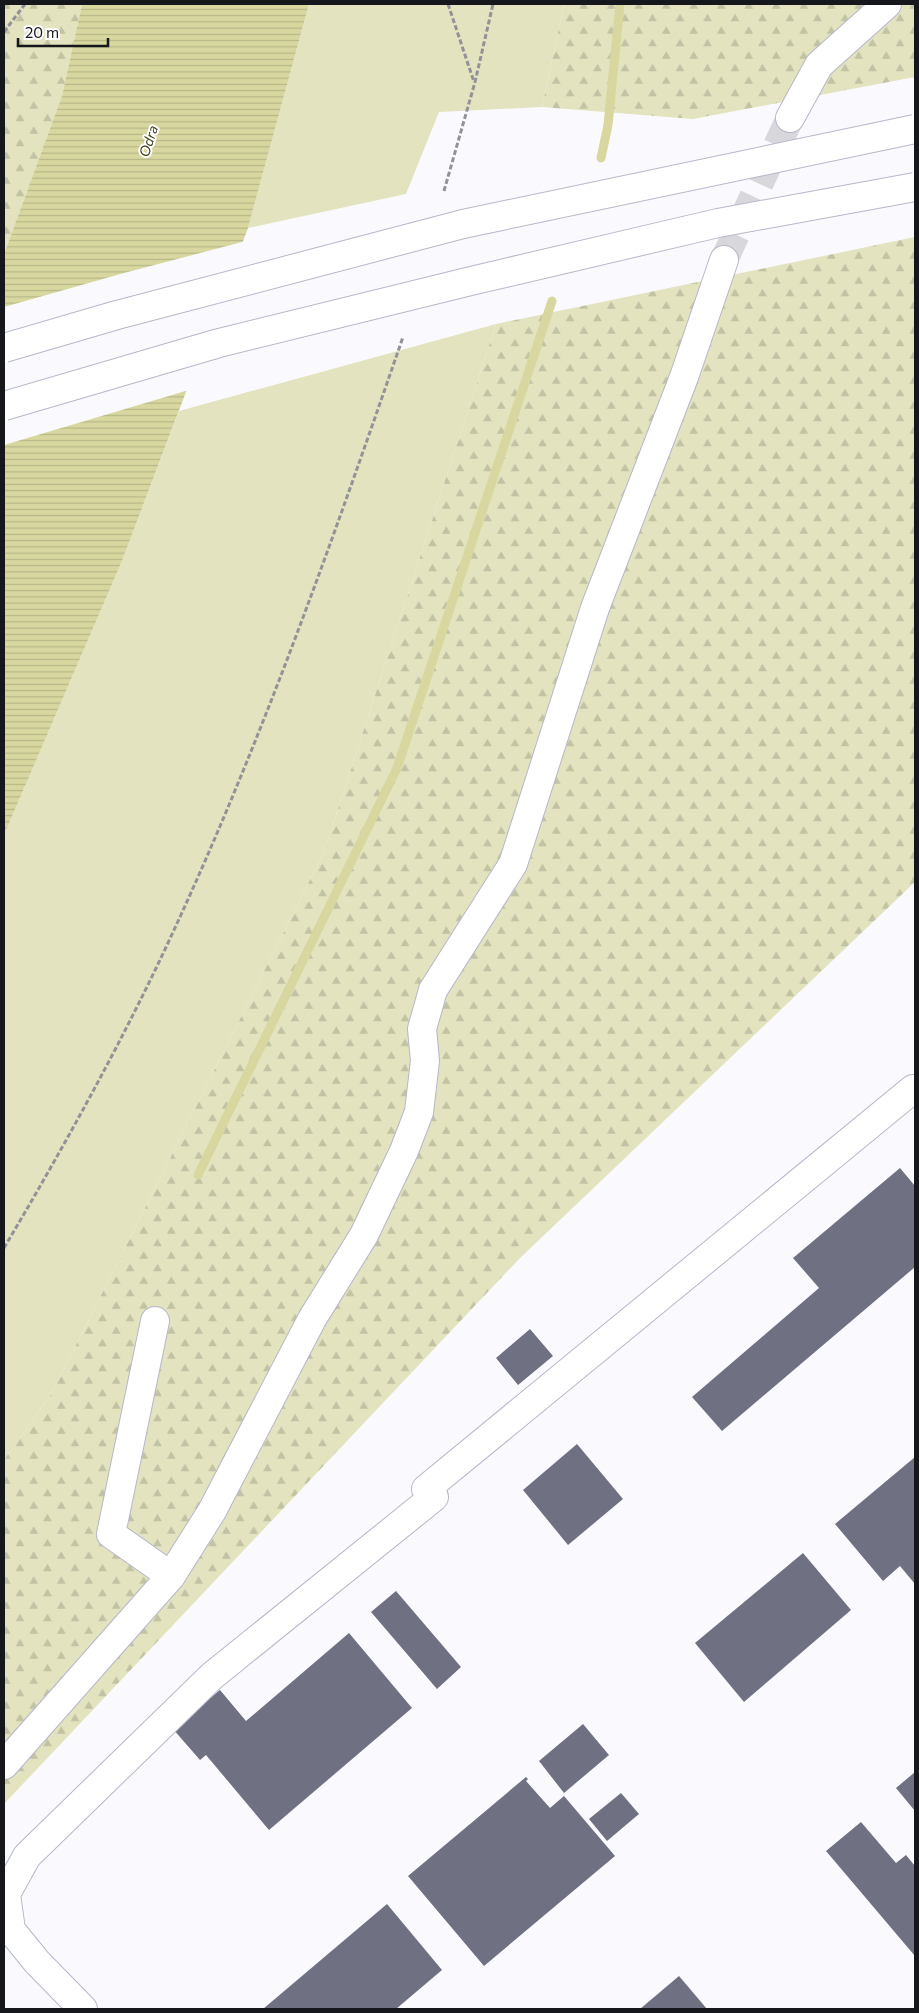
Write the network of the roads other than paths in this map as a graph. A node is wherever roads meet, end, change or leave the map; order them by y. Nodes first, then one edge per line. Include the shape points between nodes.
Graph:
1 (887, 4) edge
2 (790, 118) tunnel mouth
3 (915, 129) edge
4 (915, 186) edge
5 (724, 260) tunnel mouth
6 (4, 348) edge
7 (4, 406) edge
8 (915, 1092) edge
9 (155, 1321) dead end
10 (171, 1576) junction
11 (4, 1766) edge
12 (83, 2009) edge

1 - 2 main road via 819,65
3 - 6 main road, bridge via 464,224
4 - 7 main road, bridge via 718,223 475,280 219,343
5 - 10 main road via 684,377 595,608 512,864 433,990 422,1028 425,1061 419,1112 404,1151 364,1235 312,1319 212,1511
8 - 12 main road via 913,1089 426,1489 434,1497 212,1676 27,1856 6,1894 11,1930
9 - 10 main road via 111,1534
10 - 11 main road

